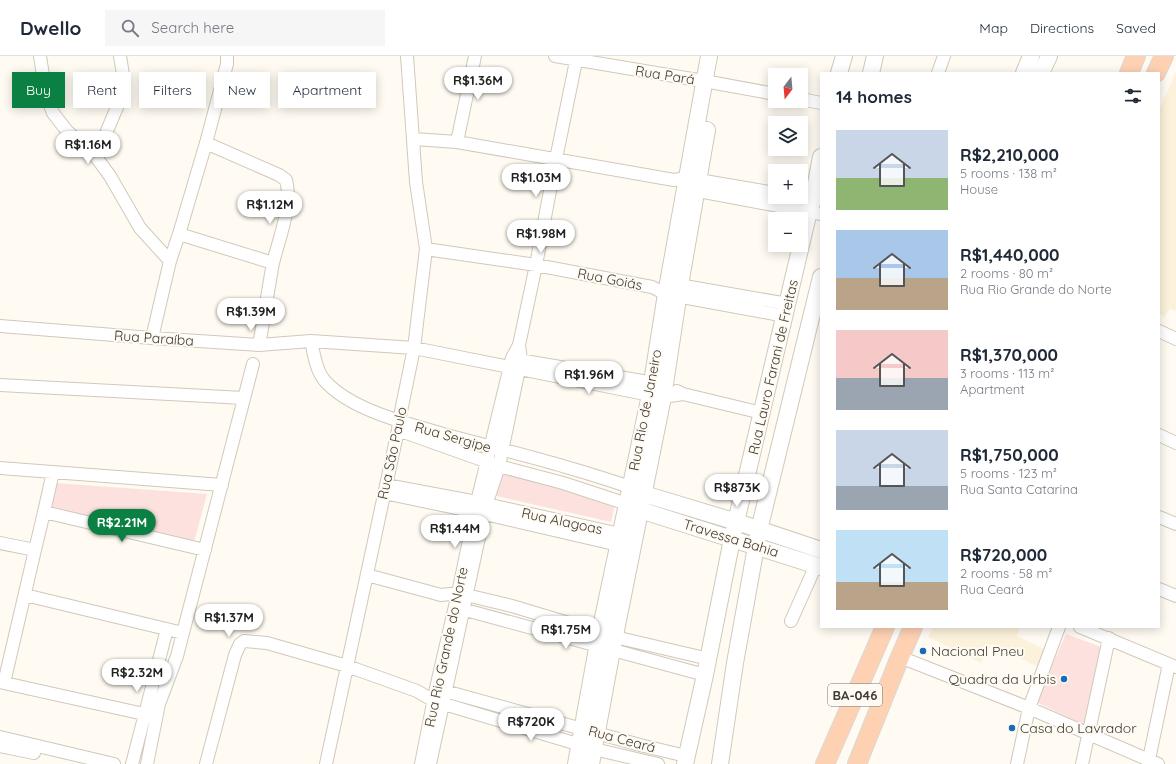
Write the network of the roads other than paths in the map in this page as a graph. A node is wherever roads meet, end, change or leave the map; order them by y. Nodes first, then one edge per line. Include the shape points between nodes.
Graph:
1 (40, 56) edge
2 (120, 56) edge
3 (227, 56) edge
4 (407, 56) edge
5 (475, 56) edge
6 (555, 56) edge
7 (710, 56) edge
8 (721, 56) edge
9 (844, 56) edge
10 (875, 56) edge
11 (944, 56) edge
12 (1031, 56) edge
13 (1049, 56) edge
14 (1136, 56) edge
15 (1164, 56) edge
16 (576, 58) edge
17 (840, 72) edge
18 (871, 72) edge
19 (938, 72) edge
20 (1024, 72) edge
21 (1041, 72) edge
22 (1129, 72) edge
23 (1156, 72) edge
24 (710, 82) junction
25 (768, 93) edge
26 (808, 100) edge
27 (820, 103) edge
28 (414, 139) junction
29 (457, 142) junction
30 (206, 143) junction
31 (96, 157) junction
32 (556, 159) junction
33 (820, 162) edge
34 (688, 183) junction
35 (768, 192) edge
36 (812, 204) edge
37 (179, 234) junction
38 (426, 249) junction
39 (170, 260) junction
40 (273, 263) junction
41 (536, 265) junction
42 (820, 282) edge
43 (669, 289) junction
44 (786, 310) junction
45 (0, 326) edge
46 (1160, 331) edge
47 (152, 338) junction
48 (1176, 339) edge
49 (311, 341) junction
50 (259, 345) junction
51 (414, 348) junction
52 (253, 364) dead end
53 (512, 364) junction
54 (0, 385) edge
55 (657, 390) junction
56 (244, 398) junction
57 (762, 413) junction
58 (398, 425) junction
59 (1160, 436) edge
60 (1176, 443) edge
61 (496, 449) junction
62 (493, 464) junction
63 (567, 467) junction
64 (0, 468) edge
65 (53, 472) junction
66 (563, 483) junction
67 (222, 485) junction
68 (630, 487) junction
69 (385, 489) junction
70 (644, 494) junction
71 (634, 507) junction
72 (481, 508) junction
73 (44, 512) junction
74 (1160, 517) edge
75 (737, 522) junction
76 (1176, 524) edge
77 (759, 530) junction
78 (732, 539) junction
79 (626, 541) junction
80 (0, 543) edge
81 (756, 547) junction
82 (34, 550) junction
83 (205, 550) junction
84 (820, 558) edge
85 (367, 575) junction
86 (1160, 589) edge
87 (463, 594) junction
88 (25, 595) junction
89 (441, 595) junction
90 (1176, 596) edge
91 (512, 606) junction
92 (460, 608) junction
93 (508, 620) junction
94 (791, 621) dead end
95 (885, 628) edge
96 (913, 628) edge
97 (1059, 628) edge
98 (1083, 628) edge
99 (167, 629) junction
100 (183, 633) junction
101 (1109, 638) junction
102 (606, 641) junction
103 (665, 648) junction
104 (900, 657) junction
105 (708, 659) junction
106 (661, 663) junction
107 (347, 666) junction
108 (1173, 666) edge
109 (705, 675) junction
110 (2, 683) edge
111 (442, 690) junction
112 (418, 691) junction
113 (439, 703) junction
114 (1029, 708) junction
115 (144, 714) junction
116 (156, 717) junction
117 (589, 731) junction
118 (1087, 734) junction
119 (0, 737) edge
120 (640, 745) junction
121 (0, 746) edge
122 (588, 752) edge
123 (638, 758) junction
124 (65, 759) edge
125 (686, 760) edge
126 (1151, 763) edge
127 (80, 764) edge
128 (114, 764) edge
129 (132, 764) edge
130 (147, 764) edge
131 (206, 764) edge
132 (326, 764) edge
133 (421, 764) edge
134 (430, 764) edge
135 (576, 764) edge
136 (658, 764) edge
137 (720, 764) edge
138 (825, 764) edge
139 (857, 764) edge
140 (1018, 764) edge
141 (1082, 764) edge

1 - 31 street via 53,112 67,131
2 - 31 street via 123,89
3 - 30 street
4 - 28 street, Rua São Paulo
5 - 29 street
6 - 16 street, Rua Pará
7 - 24 street, Rua Rio de Janeiro
8 - 24 street, Rua Rio de Janeiro
9 - 17 street
10 - 18 street
11 - 19 street
12 - 20 street
13 - 21 street
14 - 22 main road
15 - 23 main road
16 - 24 street, Rua Pará
16 - 32 street, Rua Rio Grande do Norte
24 - 25 street, Rua Pará
24 - 34 street, Rua Rio de Janeiro
26 - 27 street
28 - 29 street
28 - 38 street, Rua São Paulo via 416,182
29 - 32 street
30 - 37 street
30 - 40 street via 286,180 288,201
31 - 39 street via 140,228
32 - 34 street
32 - 41 street, Rua Rio Grande do Norte
33 - 36 street, Rua Lauro Farani de Freitas
34 - 35 street
34 - 36 street
34 - 43 street, Rua Rio de Janeiro
36 - 44 street, Rua Lauro Farani de Freitas
37 - 39 street
37 - 40 street
38 - 41 street, Rua Goiás
38 - 51 street, Rua São Paulo
39 - 47 street
40 - 50 street
41 - 43 street, Rua Goiás
41 - 53 street, Rua Rio Grande do Norte via 519,345
42 - 77 street, Rua Lauro Farani de Freitas
43 - 44 street, Rua Goiás
43 - 55 street, Rua Rio de Janeiro
44 - 57 street, Rua Lauro Farani de Freitas
45 - 47 street, Rua Paraíba
46 - 48 street
47 - 50 street, Rua Paraíba
49 - 50 street, Rua Paraíba
49 - 51 street, Rua Paraíba
49 - 58 street, Rua Sergipe via 324,380 339,394
51 - 53 street, Rua Paraíba
51 - 58 street, Rua São Paulo
52 - 56 street
53 - 55 street, Rua Paraíba
53 - 61 street, Rua Rio Grande do Norte
54 - 56 street
55 - 57 street, Rua Paraíba
55 - 68 street, Rua Rio de Janeiro
55 - 70 street, Rua Rio de Janeiro
56 - 67 street
57 - 75 street, Rua Lauro Farani de Freitas
58 - 61 street, Rua Sergipe
58 - 62 street, Rua Sergipe
58 - 69 street, Rua São Paulo
59 - 60 street
61 - 62 street, Rua Rio Grande do Norte
61 - 63 street, Rua Sergipe
62 - 66 street, Rua Sergipe
62 - 72 street, Rua Rio Grande do Norte
63 - 66 street
63 - 68 street, Rua Sergipe
64 - 65 street
65 - 67 street
65 - 73 street
66 - 71 street, Rua Sergipe
67 - 83 street
68 - 70 street, Travessa Bahia
68 - 71 street, Rua Rio de Janeiro
69 - 72 street, Rua Alagoas
69 - 85 street, Rua São Paulo
70 - 71 street, Rua Rio de Janeiro
70 - 75 street, Travessa Bahia
71 - 78 street, Travessa Bahia
71 - 79 street, Rua Rio de Janeiro
72 - 79 street, Rua Alagoas
72 - 87 street, Rua Rio Grande do Norte
73 - 82 street
73 - 83 street
74 - 76 street
75 - 77 street, Travessa Bahia
75 - 78 street, Rua Lauro Farani de Freitas
77 - 81 street, Rua Lauro Farani de Freitas
77 - 84 street, Travessa Bahia
78 - 81 street, Travessa Bahia
78 - 105 street, Rua Lauro Farani de Freitas
79 - 102 street, Rua Rio de Janeiro
80 - 82 street
81 - 84 street, Travessa Bahia
81 - 137 street, Rua Lauro Farani de Freitas
82 - 88 street
83 - 100 street
84 - 94 street
85 - 89 street
85 - 107 street, Rua São Paulo
86 - 90 street
87 - 89 street
87 - 91 street
87 - 92 street, Rua Rio Grande do Norte
88 - 99 street
88 - 110 street
89 - 92 street
91 - 93 street
91 - 102 street
92 - 93 street
92 - 111 street, Rua Rio Grande do Norte
93 - 102 street
95 - 138 main road, BA-046
96 - 104 main road, BA-046
97 - 114 street
98 - 101 street
99 - 100 street
99 - 115 street
100 - 116 street
101 - 108 street
101 - 118 street
102 - 103 street
102 - 106 street
102 - 117 street, Rua Rio de Janeiro
103 - 105 street
103 - 106 street
104 - 114 street
104 - 139 main road, BA-046
105 - 109 street, Rua Lauro Farani de Freitas
106 - 109 street
107 - 112 street, Rua Ceará
107 - 131 street, Rua Ceará via 267,643 250,641 240,644
107 - 132 street, Rua São Paulo
108 - 126 street
109 - 125 street, Rua Lauro Farani de Freitas
110 - 115 street
111 - 112 street, Rua Ceará
111 - 113 street, Rua Rio Grande do Norte
111 - 117 street, Rua Ceará
112 - 113 street, Rua Ceará
113 - 122 street, Rua Ceará
113 - 133 street, Rua Rio Grande do Norte
113 - 134 street, Rua Rio Grande do Norte
114 - 118 street
114 - 140 street
115 - 116 street
115 - 129 street
116 - 130 street
117 - 120 street, Rua Ceará
117 - 122 street, Rua Rio de Janeiro
118 - 126 street
118 - 141 street
119 - 124 street
120 - 123 street
120 - 125 street, Rua Ceará
121 - 124 street
122 - 123 street, Rua Ceará
122 - 135 street, Rua Rio de Janeiro
123 - 136 street, Rua Ceará
124 - 127 street
124 - 128 street

